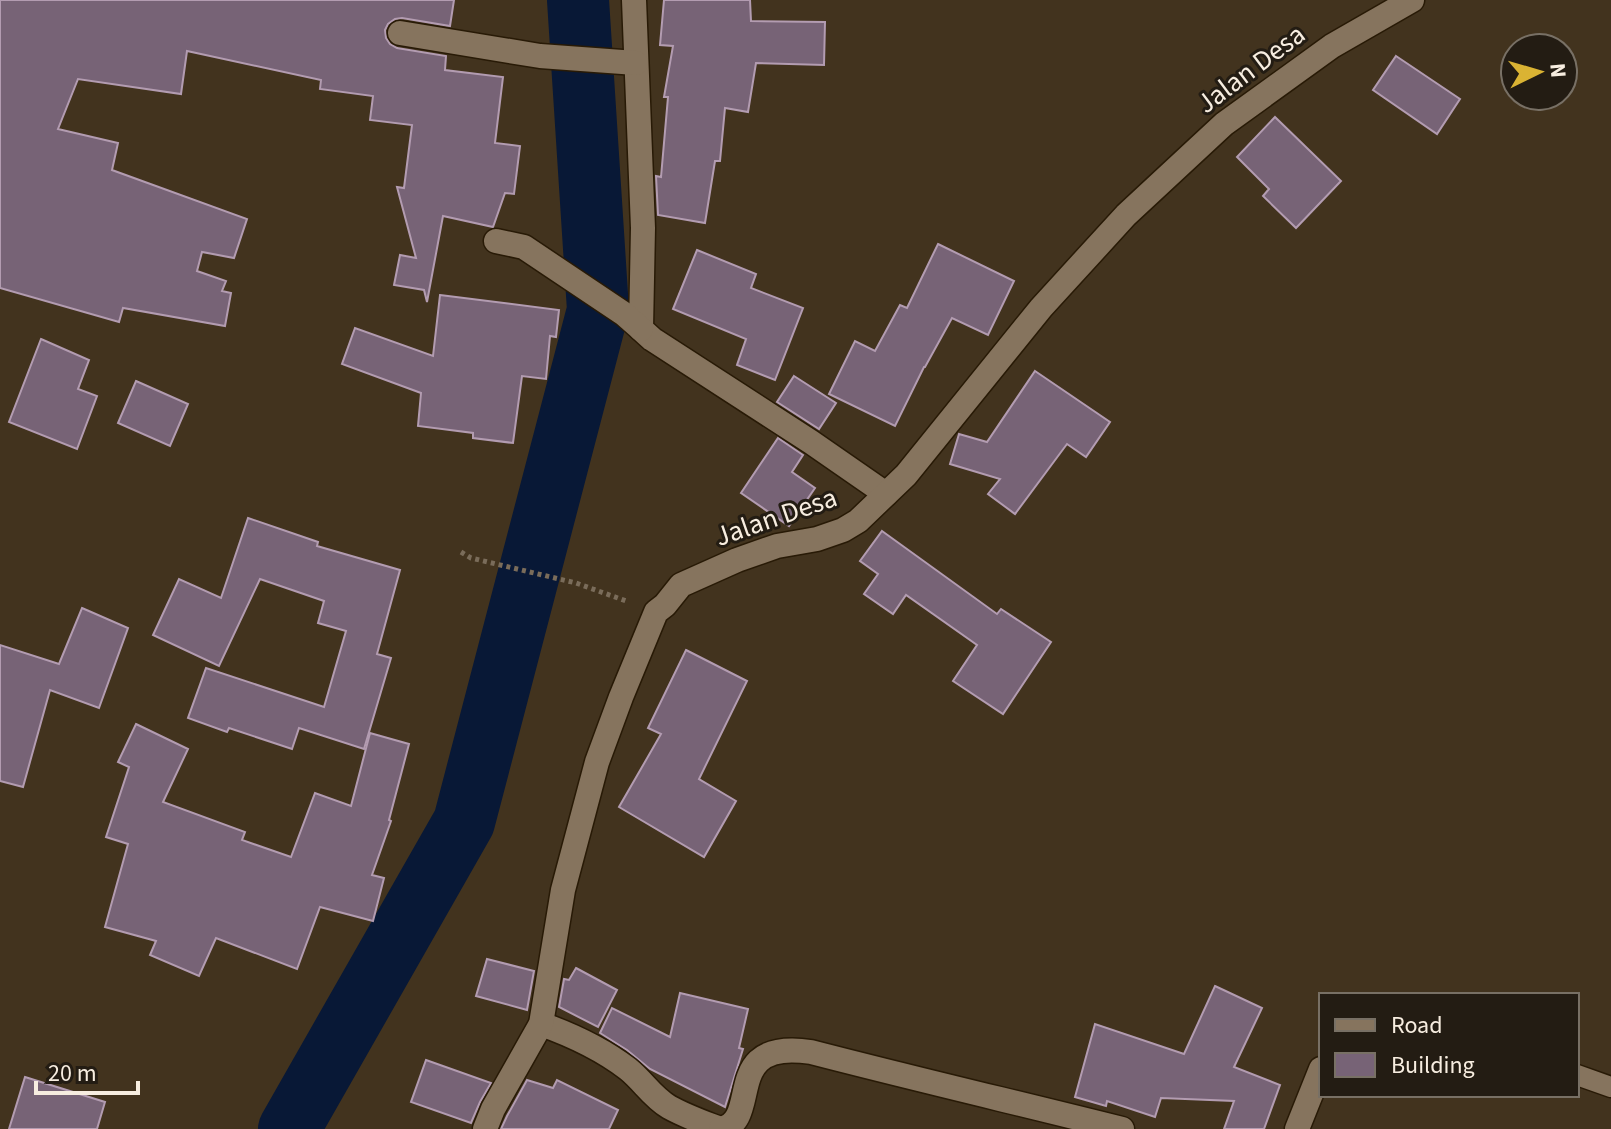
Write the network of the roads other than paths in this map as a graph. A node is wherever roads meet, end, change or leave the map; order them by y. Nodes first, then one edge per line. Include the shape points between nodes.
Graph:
1 (634, 0) edge
2 (1412, 0) edge
3 (400, 33) dead end
4 (636, 63) junction
5 (496, 241) dead end
6 (632, 321) junction
7 (886, 494) junction
8 (541, 1024) junction
9 (1319, 1074) edge
10 (1579, 1076) edge
11 (1611, 1087) edge
12 (485, 1129) edge
13 (720, 1129) edge
14 (1122, 1129) edge
15 (1297, 1129) edge

1 - 4 street
2 - 7 street, Jalan Desa via 1332,46 1224,124 1126,215
3 - 4 street via 540,56
4 - 6 street via 643,228
5 - 6 street via 524,247
6 - 7 street
7 - 8 street, Jalan Desa via 843,530 777,546 681,585 656,612 597,762 563,890
8 - 12 street, Jalan Desa
8 - 13 street via 606,1053 666,1105
9 - 15 street
10 - 11 lane
13 - 14 street via 737,1120 753,1067 775,1051 794,1049

